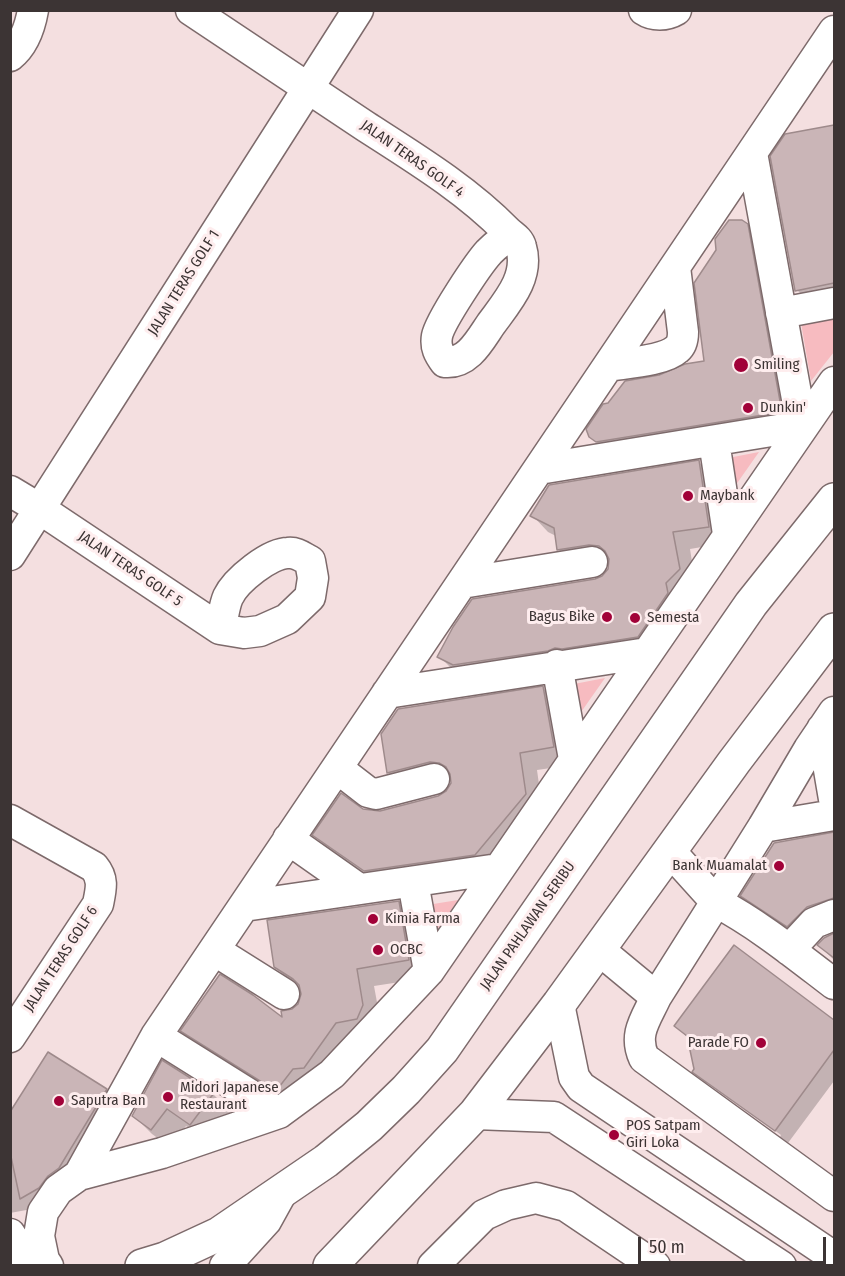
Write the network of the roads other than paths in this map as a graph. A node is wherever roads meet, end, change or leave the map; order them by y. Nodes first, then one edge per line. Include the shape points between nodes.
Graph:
1 (33, 10) edge
2 (190, 10) edge
3 (358, 10) edge
4 (834, 35) edge
5 (10, 56) edge
6 (308, 88) junction
7 (752, 153) junction
8 (511, 235) dead end
9 (675, 267) junction
10 (834, 303) edge
11 (782, 313) junction
12 (608, 366) junction
13 (834, 382) edge
14 (802, 426) junction
15 (714, 441) junction
16 (539, 469) junction
17 (10, 491) edge
18 (834, 500) edge
19 (40, 508) junction
20 (728, 534) junction
21 (10, 555) edge
22 (592, 562) dead end
23 (462, 583) junction
24 (220, 629) dead end
25 (834, 630) edge
26 (647, 652) junction
27 (557, 665) junction
28 (387, 693) junction
29 (828, 720) edge
30 (574, 759) junction
31 (337, 768) junction
32 (434, 779) dead end
33 (834, 799) edge
34 (834, 815) edge
35 (10, 820) edge
36 (763, 827) junction
37 (288, 839) junction
38 (669, 851) junction
39 (498, 869) junction
40 (413, 882) junction
41 (359, 889) junction
42 (244, 906) junction
43 (723, 906) junction
44 (834, 915) edge
45 (598, 949) junction
46 (214, 950) junction
47 (789, 950) junction
48 (429, 971) junction
49 (834, 984) edge
50 (284, 994) dead end
51 (656, 997) junction
52 (559, 1004) junction
53 (156, 1036) junction
54 (10, 1037) edge
55 (279, 1113) junction
56 (475, 1114) junction
57 (79, 1175) junction
58 (282, 1192) junction
59 (834, 1196) edge
60 (43, 1212) junction
61 (10, 1219) edge
62 (10, 1234) edge
63 (834, 1257) edge
64 (14, 1266) edge
65 (48, 1266) edge
66 (142, 1266) edge
67 (225, 1266) edge
68 (330, 1266) edge
69 (433, 1266) edge
70 (654, 1266) edge
71 (781, 1266) edge

1 - 5 street via 30,28
2 - 6 street, JALAN TERAS GOLF 4
3 - 6 street, JALAN TERAS GOLF 1
4 - 7 street
6 - 8 street, JALAN TERAS GOLF 4 via 418,161 492,216
6 - 19 street, JALAN TERAS GOLF 1
7 - 9 street
7 - 11 street
9 - 12 street
9 - 12 street via 683,332 678,348 668,355
10 - 11 street
11 - 14 street
12 - 16 street
13 - 14 street
14 - 15 street
14 - 20 street
15 - 16 street
15 - 20 street
16 - 23 street
17 - 19 street, JALAN TERAS GOLF 5
18 - 58 main road, JALAN PAHLAWAN SERIBU via 751,604 442,1050 369,1126
19 - 21 street, JALAN TERAS GOLF 1
19 - 24 street, JALAN TERAS GOLF 5
20 - 26 street
22 - 23 street
23 - 28 street
25 - 38 main road
26 - 27 street
26 - 30 street
27 - 28 street
27 - 30 street
28 - 31 street
29 - 33 street
29 - 36 street
30 - 39 street
31 - 32 street via 376,794
31 - 37 street
34 - 36 street
35 - 54 street, JALAN TERAS GOLF 6 via 94,867 102,882 98,904
36 - 43 street
37 - 41 street
37 - 42 street
38 - 43 street
38 - 45 main road
39 - 40 street
39 - 48 street
40 - 41 street
40 - 48 street
41 - 42 street
42 - 46 street
43 - 47 street
43 - 51 street
44 - 47 street via 814,924
45 - 51 street
45 - 52 main road
46 - 50 street
46 - 53 street
47 - 49 street
48 - 55 street via 332,1074
51 - 59 street via 639,1034 644,1058
52 - 56 main road
52 - 63 street via 574,1077 581,1088
53 - 55 street
53 - 57 street
55 - 57 street via 162,1153
56 - 68 main road
56 - 71 street via 554,1117
57 - 60 street via 58,1190
58 - 66 main road, JALAN PAHLAWAN SERIBU via 219,1234
58 - 67 street via 266,1221
60 - 61 street
60 - 65 street via 39,1236
62 - 64 street via 19,1248
69 - 70 street via 484,1215 536,1198 566,1206

